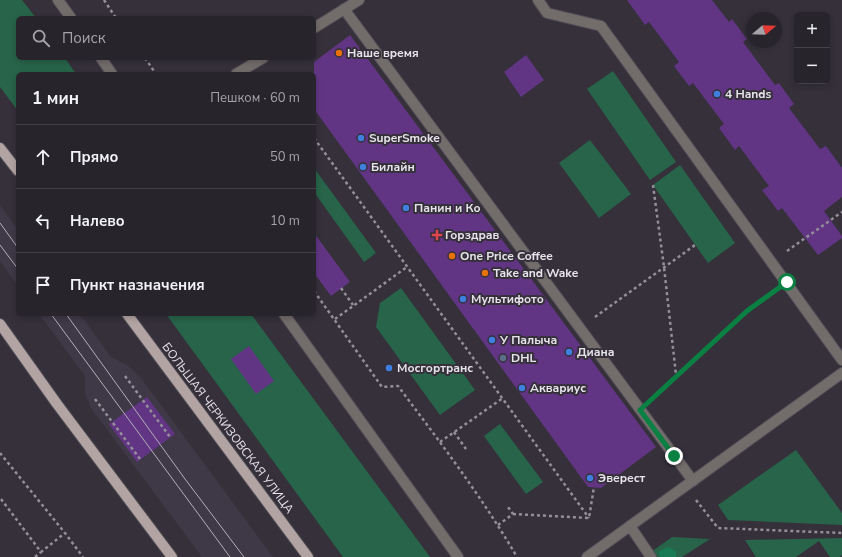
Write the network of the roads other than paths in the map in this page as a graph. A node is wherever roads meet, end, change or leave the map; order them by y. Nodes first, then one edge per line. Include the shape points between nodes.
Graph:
1 (58, 0) edge
2 (359, 0) edge
3 (538, 0) edge
4 (344, 9) junction
5 (70, 16) edge
6 (316, 27) edge
7 (102, 60) edge
8 (260, 60) edge
9 (110, 72) edge
10 (239, 72) edge
11 (0, 148) edge
12 (16, 168) edge
13 (128, 316) edge
14 (285, 316) edge
15 (0, 324) edge
16 (842, 360) edge
17 (842, 373) edge
18 (693, 481) junction
19 (630, 526) junction
20 (172, 557) edge
21 (308, 557) edge
22 (458, 557) edge
23 (587, 557) edge
24 (651, 557) edge

1 - 5 street
2 - 4 street
3 - 16 street via 547,13 601,26
4 - 6 street
4 - 18 street
7 - 9 street
8 - 10 street
11 - 12 main road
13 - 21 main road, БОЛЬШАЯ ЧЕРКИЗОВСКАЯ УЛИЦА
14 - 22 street
15 - 20 main road
17 - 18 street
18 - 19 street
19 - 23 street
19 - 24 street

